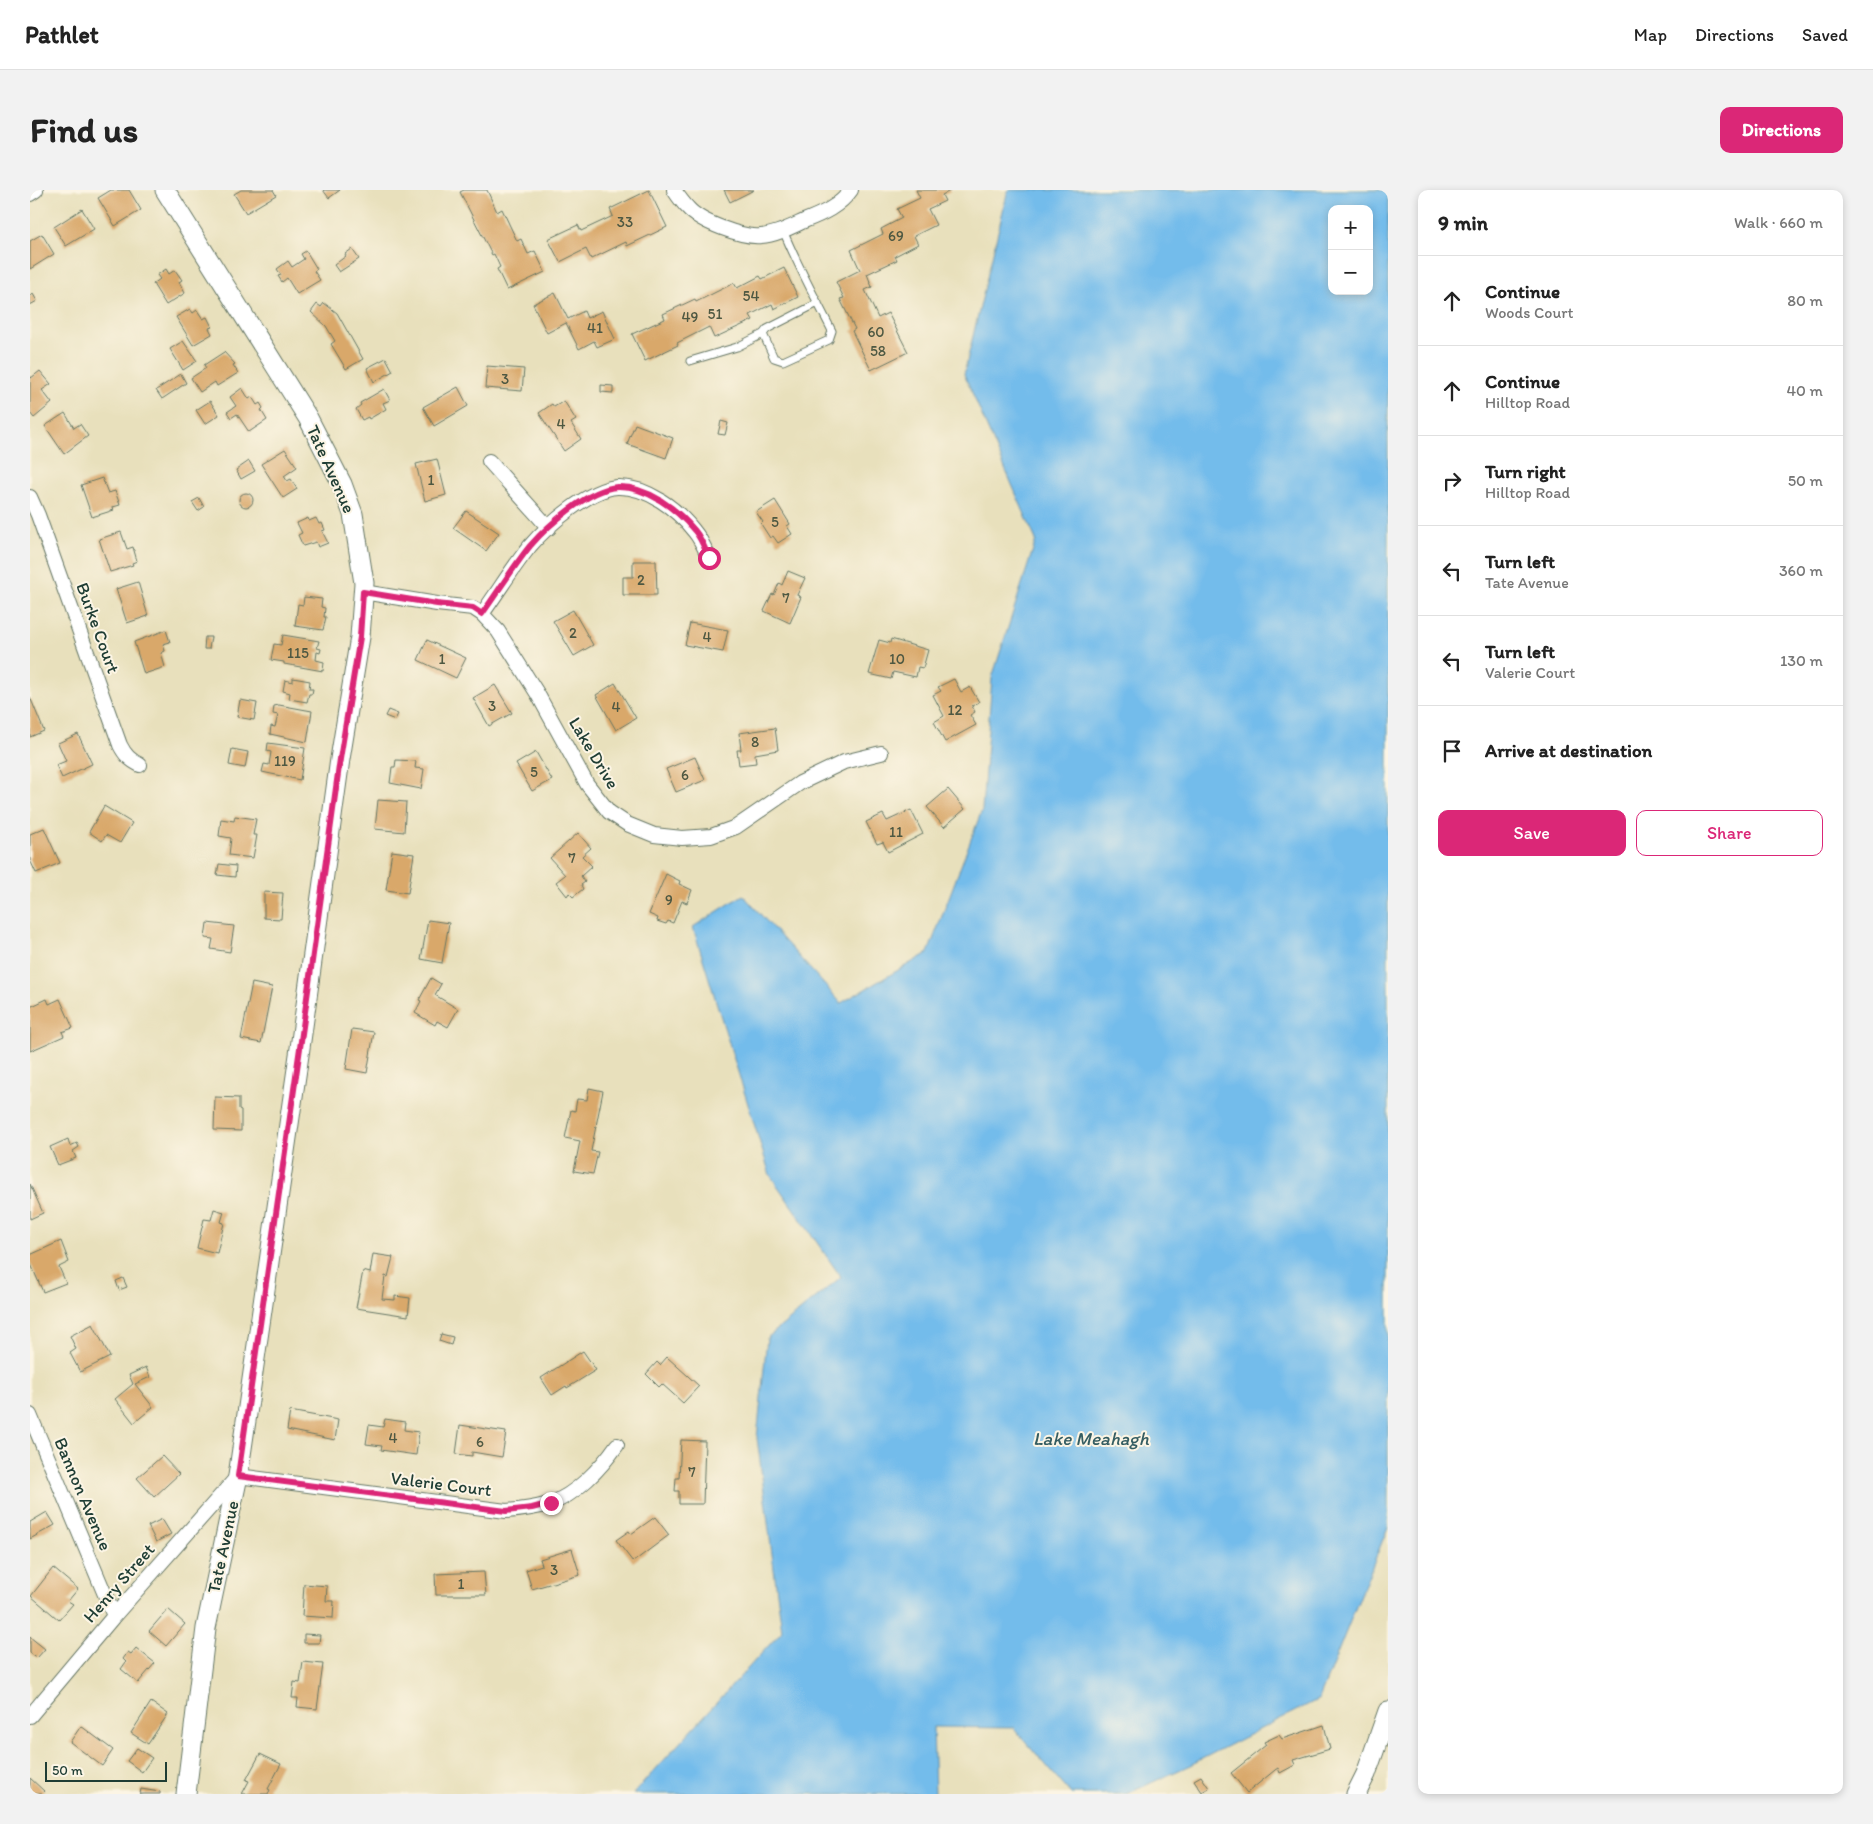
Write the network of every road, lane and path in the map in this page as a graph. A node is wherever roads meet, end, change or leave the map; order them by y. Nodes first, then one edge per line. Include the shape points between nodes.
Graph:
1 (36, 190) edge
2 (165, 190) edge
3 (674, 190) edge
4 (851, 190) edge
5 (30, 194) edge
6 (783, 230) junction
7 (818, 303) junction
8 (763, 334) junction
9 (690, 361) dead end
10 (489, 461) dead end
11 (30, 497) edge
12 (549, 528) junction
13 (709, 558) dead end
14 (363, 592) junction
15 (482, 614) junction
16 (881, 752) dead end
17 (140, 765) dead end
18 (30, 1415) edge
19 (617, 1445) dead end
20 (238, 1476) junction
21 (114, 1616) junction
22 (1388, 1711) edge
23 (30, 1716) edge
24 (186, 1794) edge
25 (1356, 1794) edge

1 - 5 street
2 - 14 street, Tate Avenue via 308,418 342,484 353,514
3 - 6 street via 689,210 738,235 761,236
4 - 6 street via 845,199 821,214
6 - 7 lane
7 - 8 lane via 766,329
7 - 8 lane via 832,331 829,340 783,361 774,358
8 - 9 lane via 737,347
10 - 12 street
11 - 17 street, Burke Court via 120,745 125,755
12 - 13 street via 566,511 595,494 617,487 635,490 652,494 676,513 695,531
12 - 15 street via 531,545
14 - 15 street via 473,608
14 - 20 street, Tate Avenue via 360,637
15 - 16 street, Lake Drive via 498,631 537,693 587,784 609,812 654,835 682,838 711,836 736,827 800,784 844,762
18 - 21 street, Bannon Avenue
19 - 20 street, Valerie Court via 605,1462 571,1492 551,1503 506,1511
20 - 21 street, Henry Street
20 - 24 street, Tate Avenue via 206,1628
21 - 23 street, Henry Street
22 - 25 street

